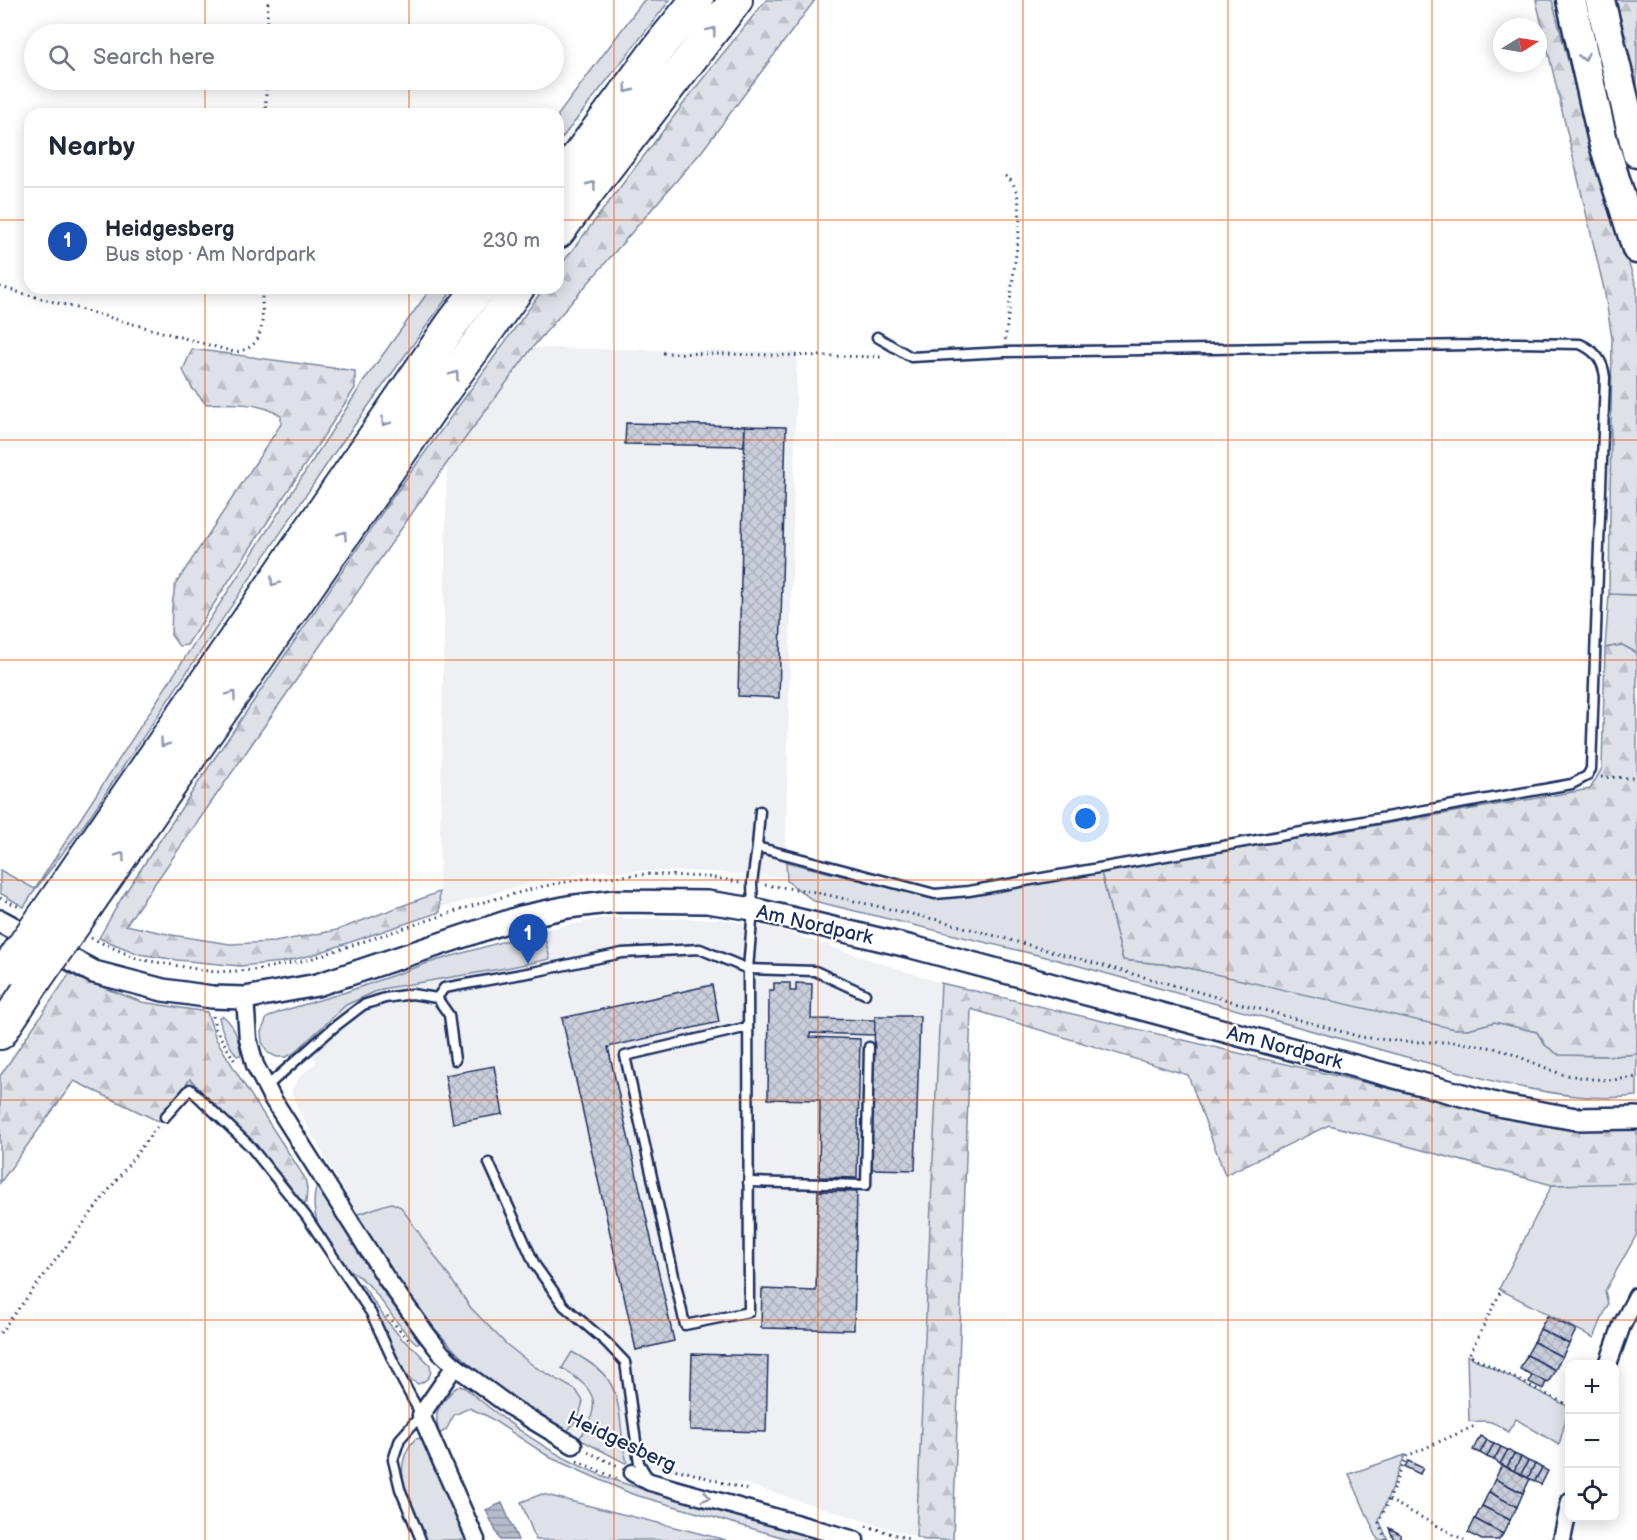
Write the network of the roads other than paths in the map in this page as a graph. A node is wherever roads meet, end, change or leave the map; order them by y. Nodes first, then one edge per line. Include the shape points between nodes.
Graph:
1 (697, 0) edge
2 (736, 0) edge
3 (1571, 0) edge
4 (1600, 0) edge
5 (1637, 153) edge
6 (564, 175) edge
7 (564, 224) edge
8 (1637, 249) edge
9 (474, 294) edge
10 (514, 294) edge
11 (877, 337) dead end
12 (760, 811) dead end
13 (757, 847) junction
14 (74, 898) junction
15 (753, 909) junction
16 (0, 921) edge
17 (748, 969) junction
18 (14, 976) edge
19 (865, 994) dead end
20 (245, 998) junction
21 (437, 998) junction
22 (748, 1027) junction
23 (0, 1033) edge
24 (869, 1047) dead end
25 (455, 1060) dead end
26 (266, 1087) junction
27 (165, 1118) road end
28 (1637, 1118) edge
29 (489, 1163) dead end
30 (748, 1182) junction
31 (1637, 1296) edge
32 (1610, 1360) edge
33 (455, 1366) junction
34 (421, 1414) junction
35 (573, 1445) road end
36 (633, 1473) road end
37 (650, 1482) junction
38 (1565, 1522) edge
39 (421, 1540) edge
40 (477, 1540) edge
41 (855, 1540) edge
42 (1562, 1540) edge

1 -> 6 highway
7 -> 2 highway
3 -> 8 highway via 1603,141
4 - 5 highway
9 -> 14 highway
14 -> 10 highway
11 - 13 lane via 911,357 1514,343 1580,344 1589,348 1601,361 1605,377 1591,769 1587,776 1572,784 969,891 935,894
12 - 13 lane
13 - 15 lane
14 - 18 highway, bridge
15 - 17 lane
15 - 20 street, Am Nordpark via 707,902 615,901 568,907 521,917 317,985
15 - 28 street, Am Nordpark via 912,947 1503,1106 1576,1119
16 - 20 street, Am Nordpark via 94,972 163,990
17 - 19 lane via 815,971
17 - 21 lane via 700,950 622,953 444,988
17 - 22 lane
18 - 23 highway
20 - 26 street, Heidgesberg via 248,1039
21 - 25 lane via 448,1015
21 - 26 lane via 412,994 363,1005
22 - 30 lane
22 - 30 lane via 625,1056 685,1325 749,1312
24 - 30 lane via 866,1185
26 - 33 street, Heidgesberg via 386,1278
27 - 34 lane via 190,1089 250,1146 306,1216 371,1313
29 - 37 lane via 535,1265 564,1306 625,1362 639,1463
31 - 32 street
33 - 34 street
33 - 35 street, Heidgesberg via 512,1408
34 - 39 lane via 400,1439 393,1460 400,1490
34 - 40 street
36 - 37 street, Heidgesberg
37 -> 41 street, Heidgesberg
38 - 42 street

